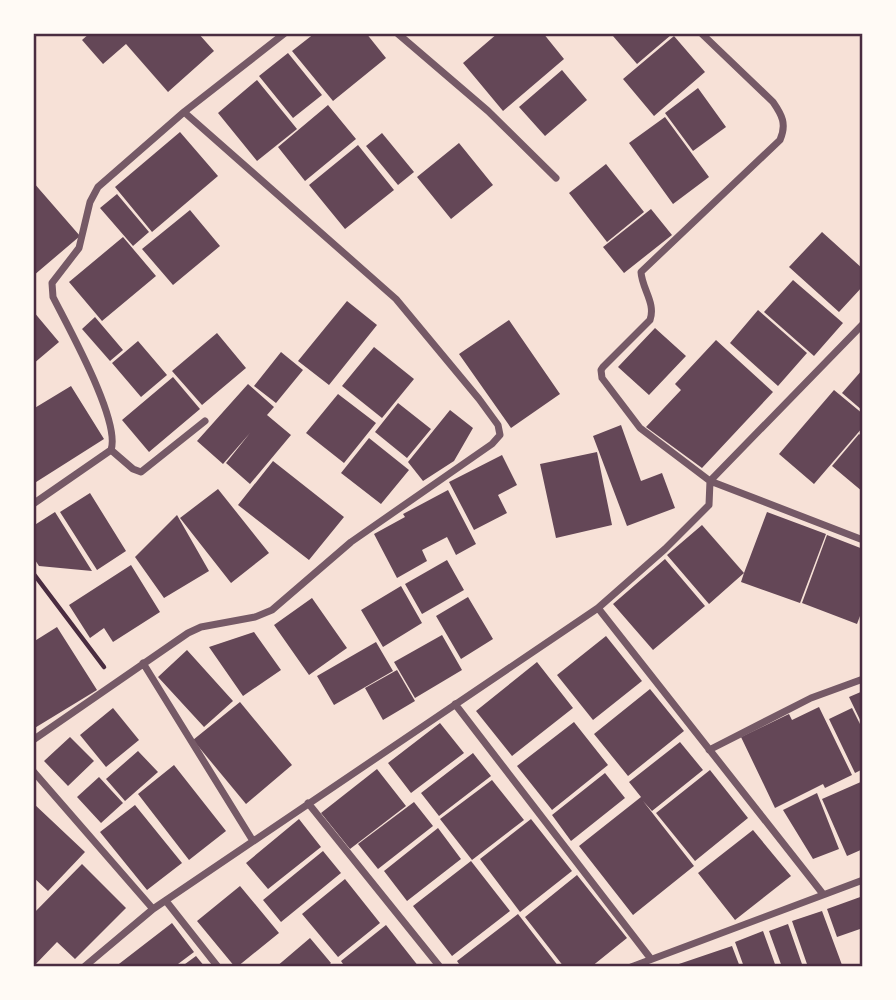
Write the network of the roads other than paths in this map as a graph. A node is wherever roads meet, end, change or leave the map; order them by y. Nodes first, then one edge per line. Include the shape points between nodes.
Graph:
1 (285, 33) edge
2 (397, 33) edge
3 (701, 33) edge
4 (184, 112) junction
5 (556, 178) dead end
6 (863, 324) edge
7 (205, 421) dead end
8 (111, 450) junction
9 (710, 481) junction
10 (33, 505) edge
11 (863, 540) edge
12 (598, 608) junction
13 (143, 663) junction
14 (863, 679) edge
15 (455, 704) junction
16 (33, 740) edge
17 (709, 750) junction
18 (33, 771) edge
19 (308, 803) junction
20 (253, 841) junction
21 (863, 880) edge
22 (823, 894) junction
23 (166, 901) junction
24 (153, 909) junction
25 (650, 959) junction
26 (84, 967) edge
27 (218, 967) edge
28 (440, 967) edge
29 (631, 967) edge

1 - 4 street
2 - 5 street via 488,111
3 - 9 street via 773,102 785,131 641,272 652,315 601,373 640,428
4 - 8 street via 98,187 79,248 52,283 53,297 103,404 114,437
4 - 13 street via 396,299 479,399 500,435 351,542 272,610 194,630
6 - 9 street
7 - 8 street via 141,472
8 - 10 street
9 - 11 street
9 - 12 street via 709,505
12 - 15 street
12 - 17 street
13 - 16 street
13 - 20 street
14 - 17 street via 811,698
15 - 19 street
15 - 25 street
17 - 22 street
18 - 24 street
19 - 20 street
19 - 28 street
20 - 23 street
21 - 22 street
22 - 25 street
23 - 24 street
23 - 27 street
24 - 26 street
25 - 29 street

